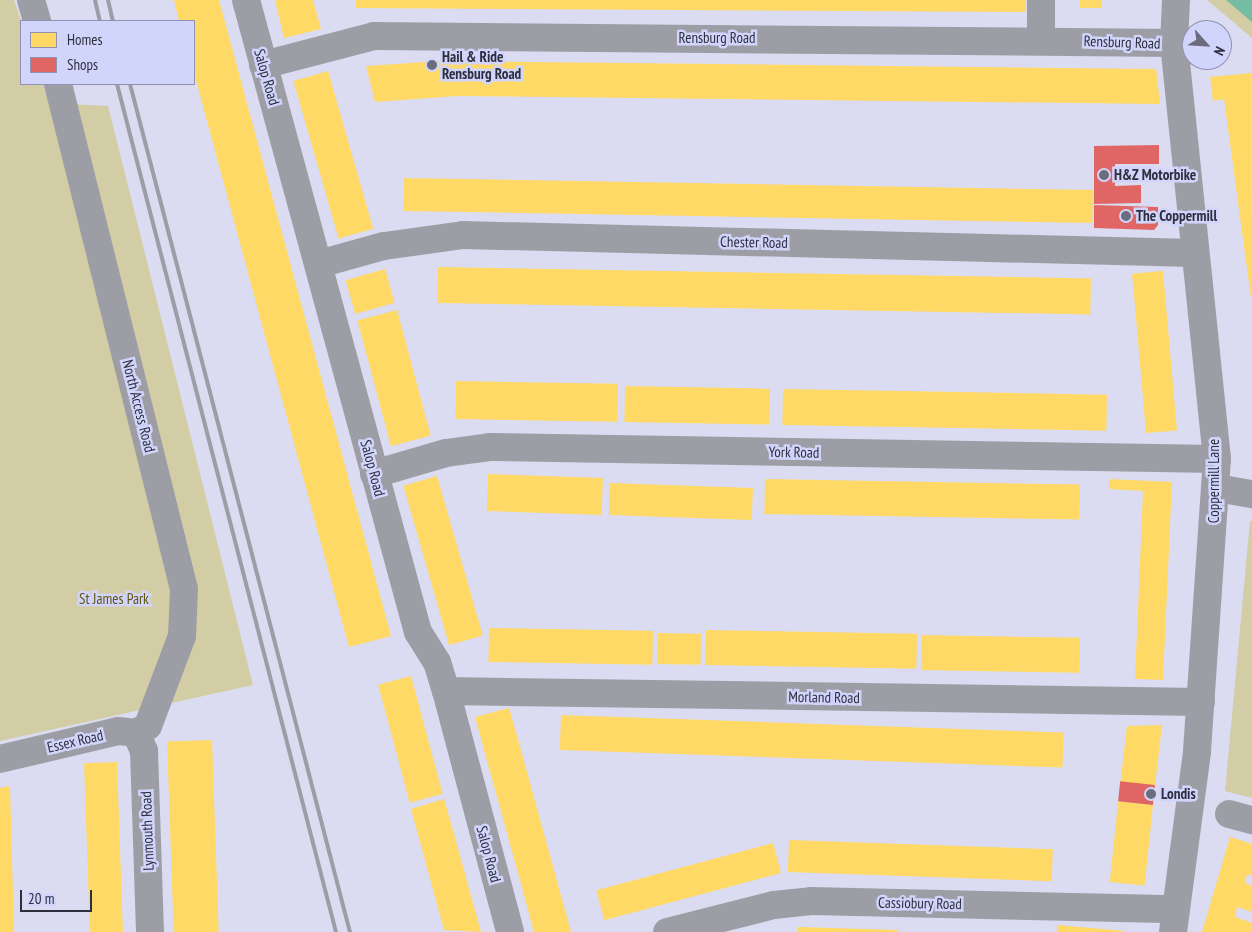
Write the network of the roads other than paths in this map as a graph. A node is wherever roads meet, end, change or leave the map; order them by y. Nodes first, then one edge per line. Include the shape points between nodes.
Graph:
1 (31, 0) edge
2 (246, 0) edge
3 (1041, 0) edge
4 (1176, 0) edge
5 (37, 20) edge
6 (1042, 39) junction
7 (1174, 43) junction
8 (263, 65) junction
9 (58, 85) edge
10 (1193, 253) junction
11 (319, 264) junction
12 (1217, 459) junction
13 (374, 474) junction
14 (1217, 488) junction
15 (1252, 494) edge
16 (446, 691) junction
17 (1201, 702) junction
18 (142, 729) junction
19 (0, 759) edge
20 (1175, 920) edge
21 (150, 932) edge
22 (510, 932) edge
23 (667, 932) edge

1 - 5 street
2 - 8 street, Salop Road
3 - 6 street
4 - 7 street, Coppermill Lane
6 - 7 street, Rensburg Road
6 - 8 street, Rensburg Road via 374,36
7 - 10 street, Coppermill Lane
8 - 11 street, Salop Road
9 - 18 street, North Access Road via 184,589 182,636
10 - 11 street, Chester Road via 463,235 384,246
10 - 12 street, Coppermill Lane
11 - 13 street, Salop Road
12 - 13 street, York Road via 490,448 446,454
12 - 14 street, Coppermill Lane
13 - 16 street, Salop Road via 418,632 437,662
14 - 15 street
14 - 17 street, Coppermill Lane
16 - 17 street, Morland Road
16 - 22 street, Salop Road
17 - 20 street, Coppermill Lane
18 - 19 street, Essex Road via 118,731
18 - 21 street, Lynmouth Road
20 - 23 street, Cassiobury Road via 811,901 774,905

